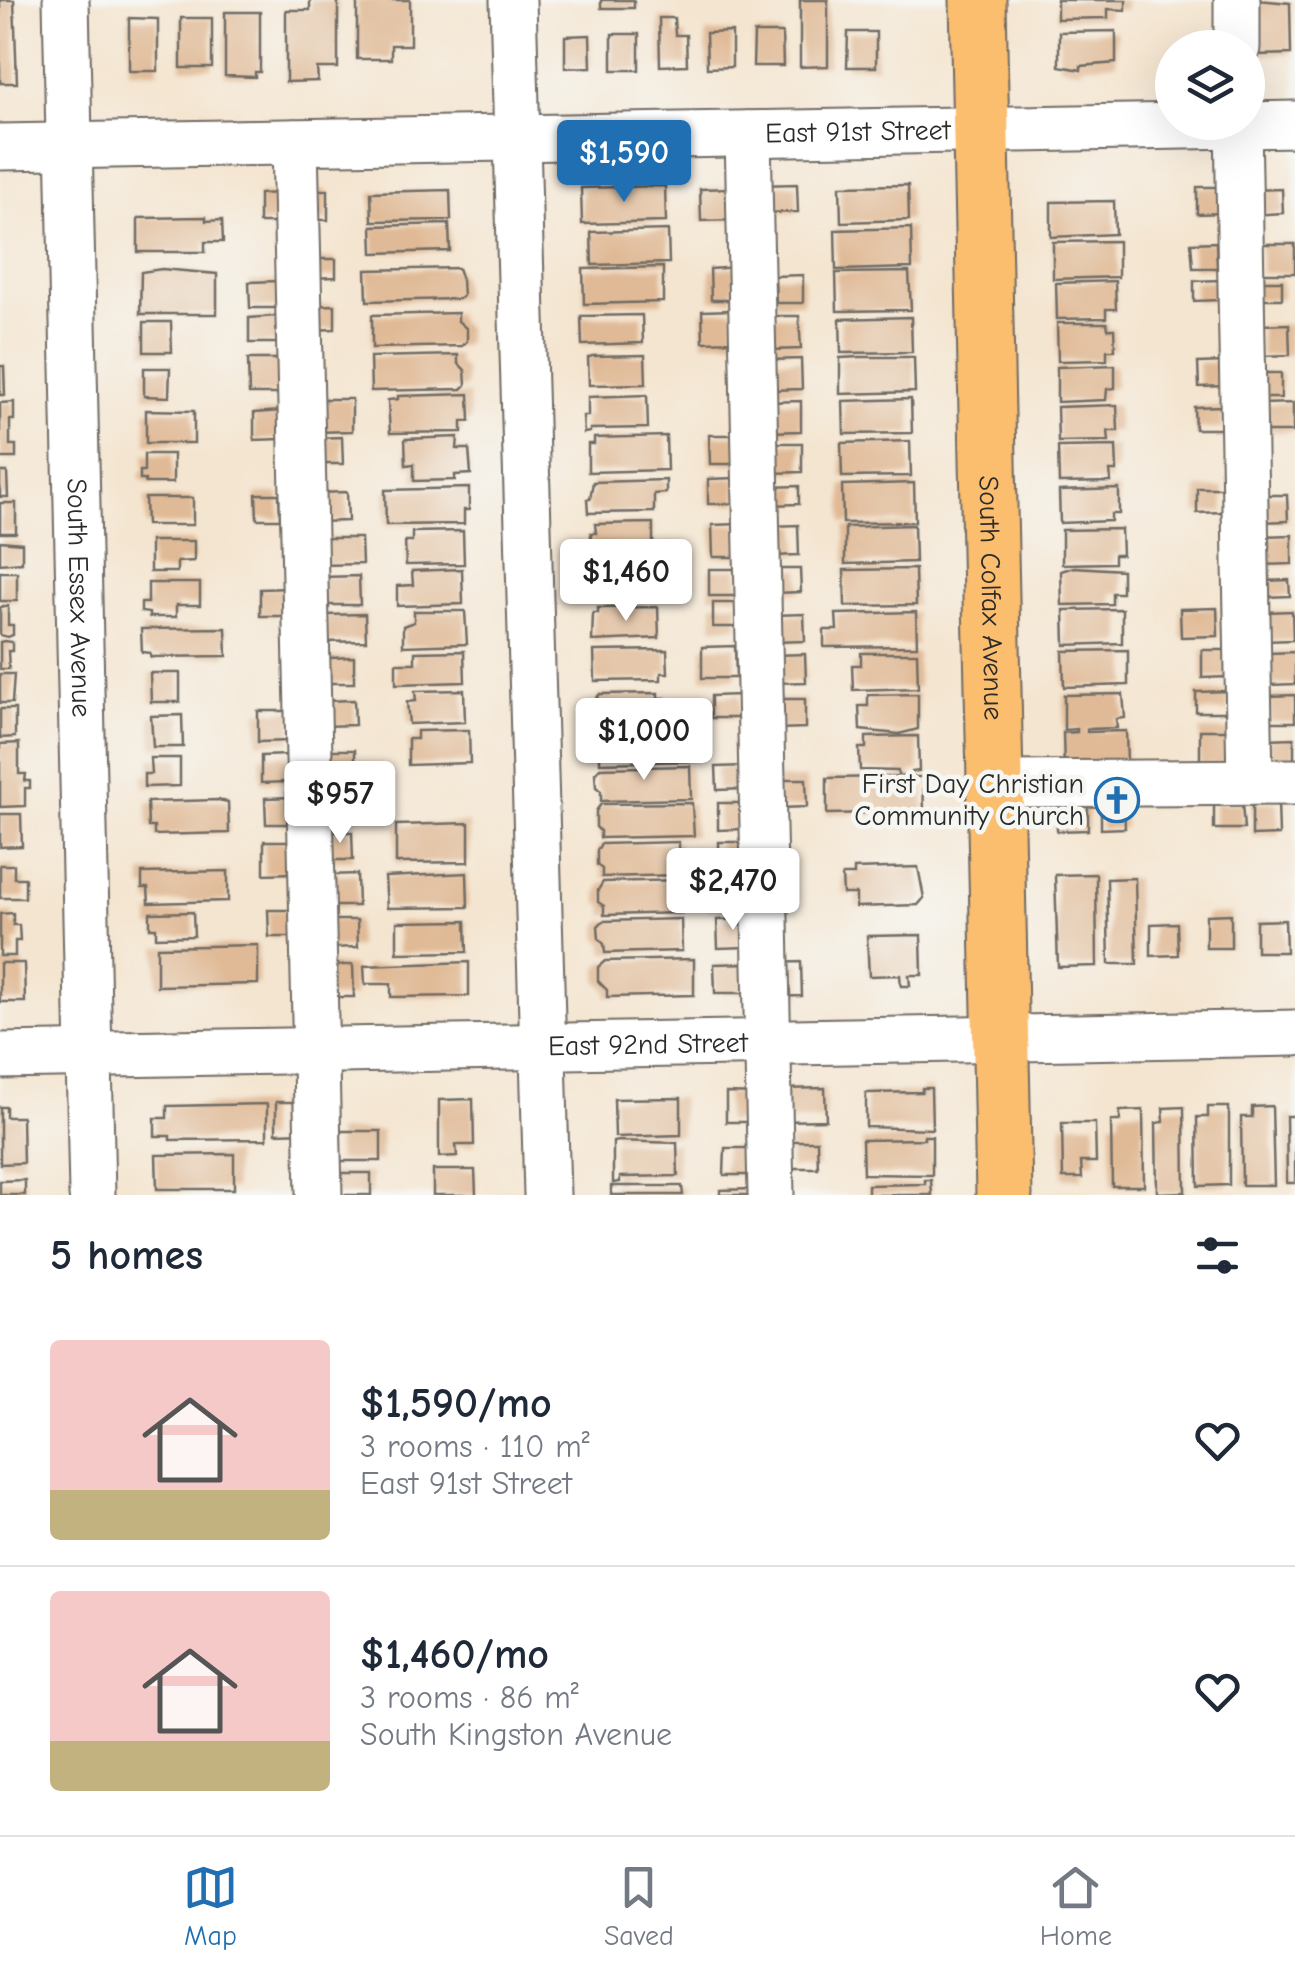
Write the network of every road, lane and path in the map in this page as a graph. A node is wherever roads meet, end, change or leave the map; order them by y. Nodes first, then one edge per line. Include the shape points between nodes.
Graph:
1 (66, 0) edge
2 (513, 0) edge
3 (978, 0) edge
4 (1237, 0) edge
5 (1237, 30) edge
6 (1265, 124) edge
7 (1295, 124) edge
8 (1155, 126) edge
9 (981, 129) junction
10 (748, 134) junction
11 (516, 138) junction
12 (1238, 140) edge
13 (295, 142) junction
14 (69, 146) junction
15 (0, 147) edge
16 (1250, 782) junction
17 (1295, 782) edge
18 (995, 784) junction
19 (1295, 1033) edge
20 (1000, 1038) junction
21 (768, 1042) junction
22 (544, 1046) junction
23 (316, 1050) junction
24 (89, 1054) junction
25 (0, 1056) edge
26 (92, 1195) edge
27 (320, 1195) edge
28 (547, 1195) edge
29 (771, 1195) edge
30 (1004, 1195) edge

1 - 14 street, South Essex Avenue
2 - 11 street
3 - 9 main road, South Colfax Avenue
4 - 5 street
6 - 7 street, East 91st Street
8 - 9 street, East 91st Street
9 - 10 street, East 91st Street
9 - 18 main road, South Colfax Avenue
10 - 11 street, East 91st Street
10 - 21 street
11 - 13 street, East 91st Street
11 - 22 street
12 - 16 street
13 - 14 street, East 91st Street
13 - 23 street
14 - 15 street, East 91st Street
14 - 24 street, South Essex Avenue
16 - 17 street
16 - 18 street
18 - 20 main road, South Colfax Avenue
19 - 20 street, East 92nd Street
20 - 21 street, East 92nd Street
20 - 30 main road, South Colfax Avenue
21 - 22 street, East 92nd Street
21 - 29 street
22 - 23 street, East 92nd Street
22 - 28 street
23 - 24 street, East 92nd Street
23 - 27 street
24 - 25 street, East 92nd Street
24 - 26 street, South Essex Avenue

